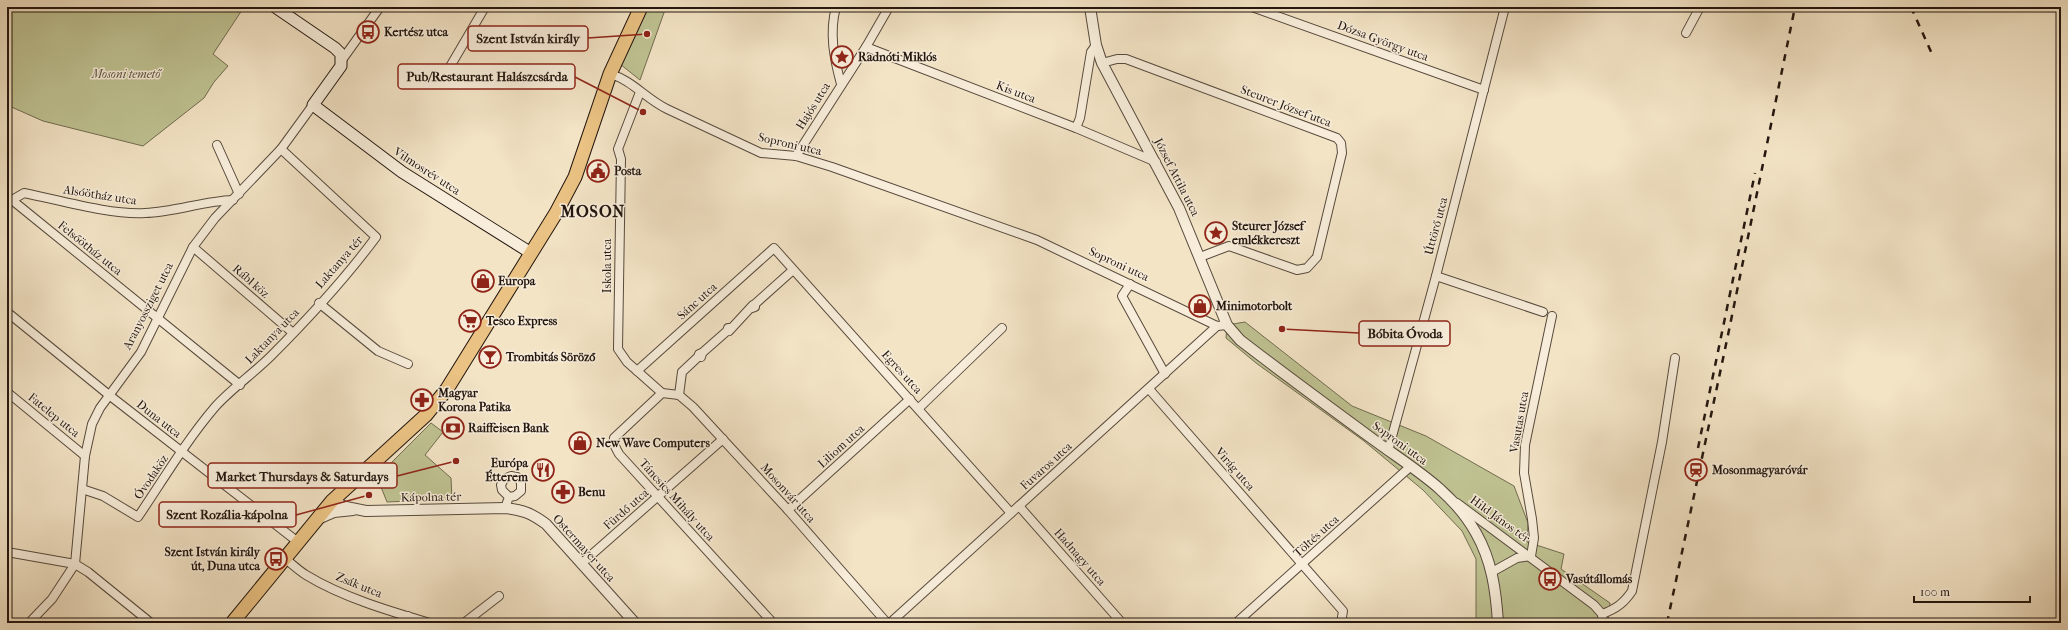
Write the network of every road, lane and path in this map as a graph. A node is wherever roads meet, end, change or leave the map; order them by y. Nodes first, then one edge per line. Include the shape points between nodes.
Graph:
1 (275, 7) edge
2 (380, 7) edge
3 (485, 7) edge
4 (641, 7) edge
5 (836, 7) edge
6 (889, 7) edge
7 (1090, 7) edge
8 (1252, 7) edge
9 (1505, 7) edge
10 (1700, 7) edge
11 (1686, 33) dead end
12 (1096, 45) junction
13 (866, 47) junction
14 (342, 60) junction
15 (1102, 64) junction
16 (610, 74) junction
17 (441, 82) dead end
18 (842, 84) junction
19 (1484, 90) junction
20 (640, 92) junction
21 (313, 106) junction
22 (1076, 128) junction
23 (217, 145) dead end
24 (281, 150) junction
25 (796, 156) junction
26 (1156, 162) junction
27 (236, 197) junction
28 (9, 198) edge
29 (193, 247) junction
30 (774, 248) joint
31 (531, 252) junction
32 (1200, 257) junction
33 (793, 270) junction
34 (1436, 276) junction
35 (1130, 284) junction
36 (319, 303) junction
37 (7, 312) edge
38 (1543, 312) dead end
39 (1552, 316) dead end
40 (157, 318) junction
41 (1222, 325) junction
42 (1002, 328) dead end
43 (292, 333) junction
44 (1675, 358) dead end
45 (408, 364) dead end
46 (636, 371) junction
47 (1165, 374) junction
48 (240, 385) junction
49 (1149, 389) junction
50 (7, 392) edge
51 (662, 393) junction
52 (109, 395) junction
53 (679, 396) junction
54 (910, 399) junction
55 (918, 408) junction
56 (723, 439) junction
57 (1388, 451) junction
58 (182, 452) junction
59 (85, 456) junction
60 (1411, 466) junction
61 (82, 489) junction
62 (659, 496) junction
63 (508, 497) junction
64 (332, 501) junction
65 (1455, 501) junction
66 (1019, 506) junction
67 (505, 508) junction
68 (358, 509) junction
69 (788, 510) junction
70 (1011, 513) junction
71 (315, 520) junction
72 (298, 542) junction
73 (7, 552) edge
74 (1531, 556) junction
75 (284, 558) junction
76 (75, 564) junction
77 (581, 564) junction
78 (1303, 564) junction
79 (1492, 572) junction
80 (499, 596) dead end
81 (1602, 614) junction
82 (406, 620) edge
83 (29, 623) edge
84 (151, 623) edge
85 (232, 623) edge
86 (430, 623) edge
87 (464, 623) edge
88 (635, 623) edge
89 (773, 623) edge
90 (887, 623) edge
91 (890, 623) edge
92 (1122, 623) edge
93 (1236, 623) edge
94 (1341, 623) edge
95 (1498, 623) edge
96 (1603, 623) edge

1 - 14 main road via 335,48 341,54
2 - 14 street, Aranyossziget utca
3 - 17 street
4 - 16 main road
5 - 18 street via 832,20 833,53
6 - 13 street, Hajós utca
7 - 12 street, József Attila utca
8 - 19 street, Dózsa György utca
9 - 19 street, Úttörő utca
10 - 11 street
12 - 15 street, József Attila utca
12 - 22 street, József Attila utca via 1091,52
13 - 18 street, Hajós utca
13 - 22 street, Kis utca
14 - 21 main road, Aranyossziget utca via 341,66
15 - 26 street, József Attila utca
15 - 32 street, Steurer József utca via 1126,59 1330,135 1341,143 1342,153 1317,257 1307,268 1296,270 1230,246
16 - 20 street, Soproni utca via 622,77
16 - 31 main road via 575,177
18 - 25 street, Hajós utca
19 - 34 street, Úttörő utca
20 - 25 street, Soproni utca via 667,109 761,153
20 - 46 street, Iskola utca via 618,149 618,349
21 - 24 street, Aranyossziget utca
21 - 31 main road, Vilmosrév utca via 402,172
22 - 26 street, Kis utca
23 - 27 street
24 - 27 street, Aranyossziget utca
24 - 36 street, Laktanya tér via 376,237
25 - 35 street, Soproni utca via 1037,240
26 - 32 street, József Attila utca
27 - 28 street, Alsóötház utca via 162,212 127,214 24,193
27 - 29 street, Aranyossziget utca via 215,218
28 - 40 street, Felsőötház utca
29 - 40 street, Aranyossziget utca
29 - 43 street, Rábl köz
30 - 33 street, Egres utca
30 - 46 street, Sánc utca
31 - 64 main road via 447,389 426,415
32 - 41 street, József Attila utca
33 - 53 street via 682,372
33 - 54 street, Egres utca
34 - 38 street
34 - 57 street, Úttörő utca
35 - 41 street, Soproni utca
35 - 47 street via 1122,296
36 - 43 street, Laktanya utca
36 - 45 street via 378,351
37 - 52 street, Duna utca
39 - 74 street, Vasutas utca via 1525,445 1524,473 1534,538
40 - 48 street
40 - 52 street, Aranyossziget utca via 141,352
41 - 47 street, Fuvaros utca
41 - 57 street, Soproni utca
42 - 55 street
43 - 48 street, Laktanya utca
44 - 81 street via 1662,442 1632,591 1626,601
46 - 51 street, Iskola utca
47 - 49 street, Fuvaros utca
48 - 58 street, Óvodaköz via 216,406
49 - 66 street, Fuvaros utca
49 - 78 street, Virág utca
50 - 59 street, Fatelep utca
51 - 53 street, Mosonvár utca
51 - 62 street, Táncsics Mihály utca via 614,438 613,443 619,454
52 - 58 street, Duna utca
52 - 59 street, Aranyossziget utca via 92,424
53 - 56 street, Mosonvár utca
54 - 55 street, Egres utca
54 - 69 street, Liliom utca
55 - 70 street, Egres utca
56 - 62 street, Fürdő utca
56 - 69 street, Mosonvár utca
57 - 60 street, Soproni utca
58 - 61 street, Óvodaköz via 138,517 103,496
58 - 72 street, Duna utca
59 - 61 street, Aranyossziget utca
60 - 65 street, Soproni utca
60 - 78 street, Töltés utca
61 - 76 street, Aranyossziget utca
62 - 77 street, Fürdő utca
62 - 89 street, Táncsics Mihály utca
63 - 63 street via 521,492 521,482 517,477 504,479 501,485
63 - 67 street
64 - 68 street, Kápolna tér
64 - 71 main road
65 - 74 street, Hild János tér
65 - 79 street, Soproni utca via 1482,544
66 - 70 street, Fuvaros utca
66 - 92 street, Hadnagy utca
67 - 68 street, Kápolna tér via 366,511
67 - 77 street, Ostermayer utca via 533,514 546,524
68 - 71 street, Kápolna tér via 334,512
69 - 90 street, Mosonvár utca
70 - 91 street, Fuvaros utca
71 - 72 main road
72 - 75 main road
73 - 76 street
74 - 79 street, Hild János tér via 1516,558
74 - 81 street, Hild János tér
75 - 82 street, Zsák utca via 306,575
75 - 85 main road
76 - 83 street, Aranyossziget utca via 52,599
76 - 84 street
77 - 88 street, Ostermayer utca
78 - 93 street, Töltés utca
78 - 94 street, Virág utca via 1343,611
79 - 95 street, Soproni utca
80 - 87 street
81 - 96 street
82 - 86 street, Zsák utca

